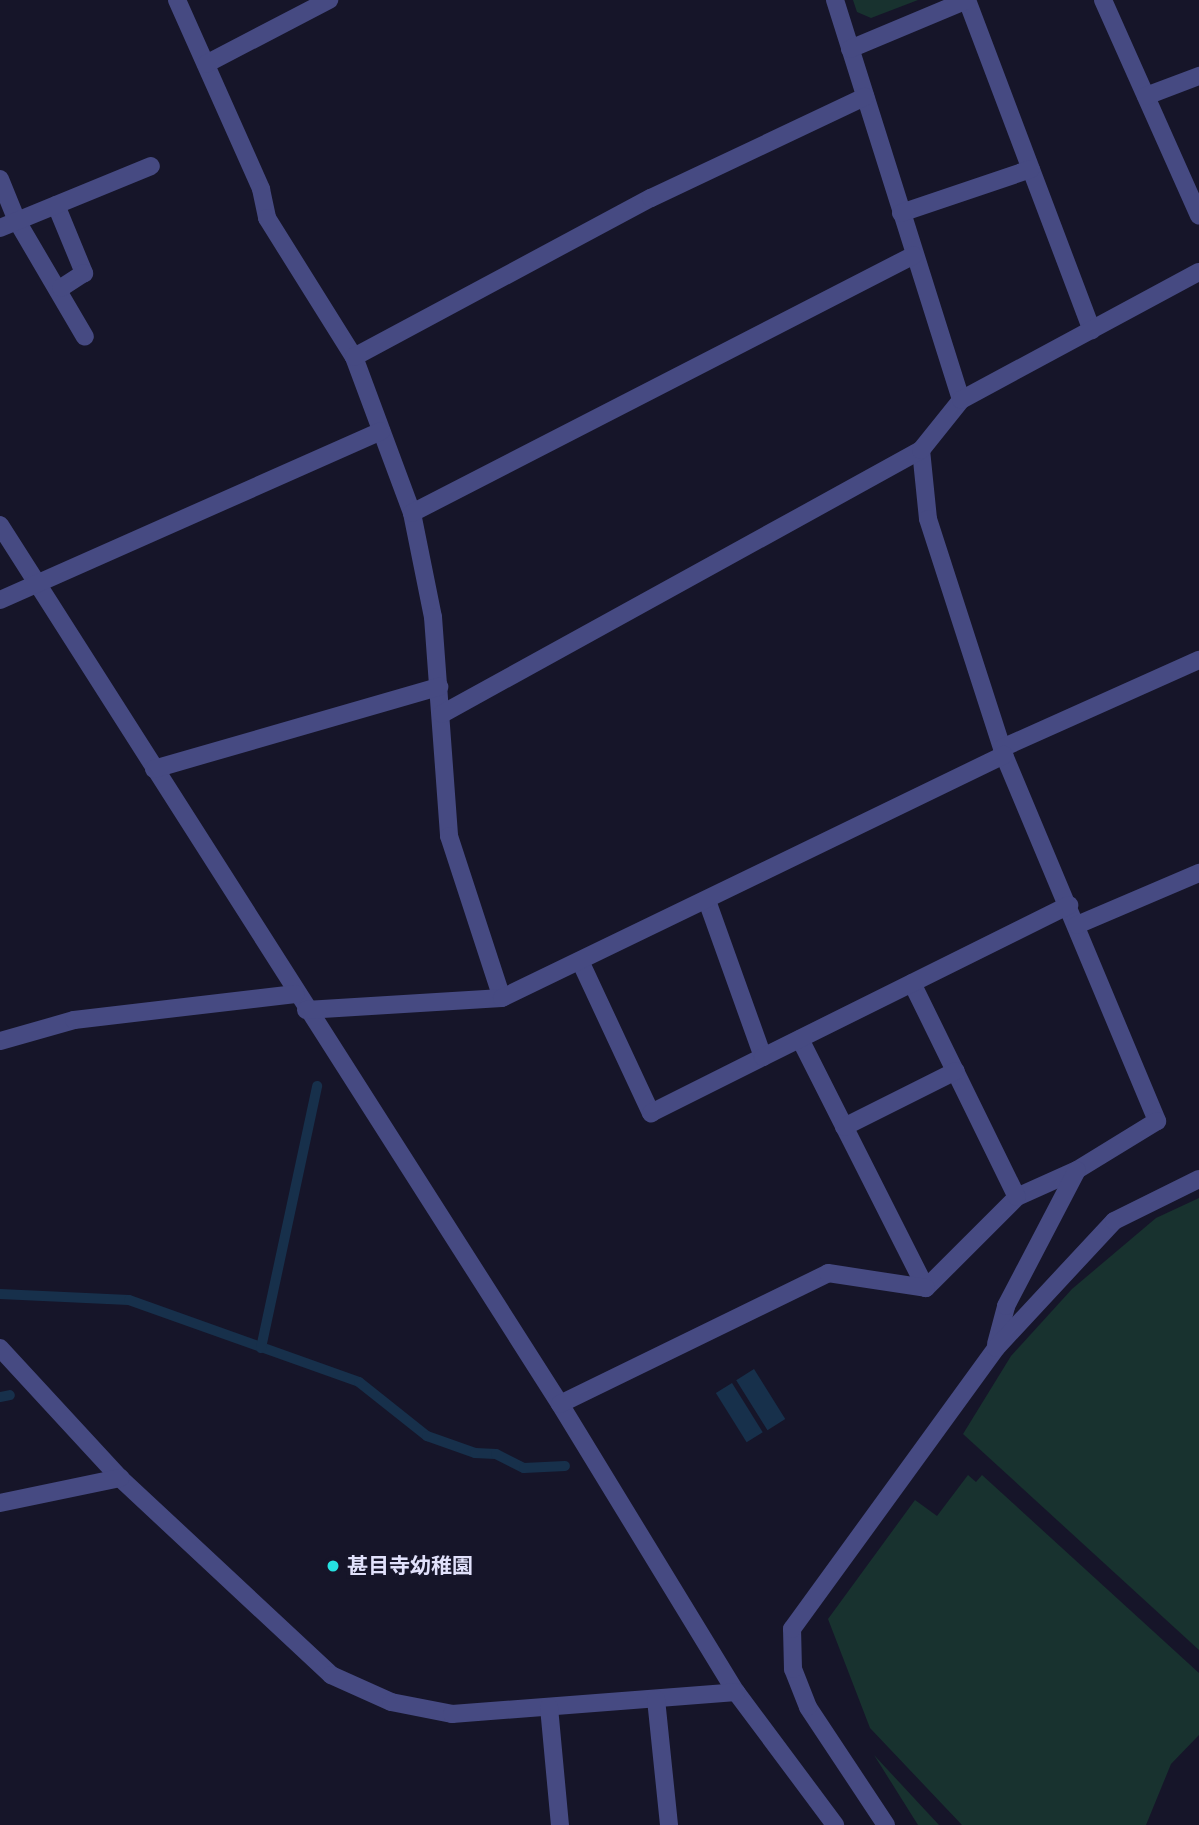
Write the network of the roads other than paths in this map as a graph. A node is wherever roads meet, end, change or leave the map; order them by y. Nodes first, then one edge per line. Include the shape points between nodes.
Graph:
1 (177, 0) edge
2 (329, 0) edge
3 (835, 0) edge
4 (967, 0) edge
5 (1103, 0) edge
6 (850, 49) junction
7 (206, 64) junction
8 (1199, 76) edge
9 (1146, 96) junction
10 (865, 97) junction
11 (151, 166) dead end
12 (1031, 169) junction
13 (0, 179) edge
14 (56, 205) junction
15 (901, 213) junction
16 (1199, 216) edge
17 (17, 221) junction
18 (0, 228) edge
19 (914, 256) junction
20 (1199, 272) edge
21 (61, 288) junction
22 (1092, 330) junction
23 (85, 337) dead end
24 (354, 357) junction
25 (961, 400) junction
26 (381, 431) junction
27 (921, 450) junction
28 (412, 513) junction
29 (0, 525) edge
30 (38, 584) junction
31 (0, 600) edge
32 (1199, 660) edge
33 (439, 687) junction
34 (442, 714) junction
35 (1003, 751) junction
36 (154, 769) junction
37 (1199, 873) edge
38 (707, 901) junction
39 (1069, 905) junction
40 (1077, 925) junction
41 (581, 963) junction
42 (912, 983) junction
43 (295, 993) junction
44 (502, 998) junction
45 (306, 1010) junction
46 (800, 1039) junction
47 (0, 1041) edge
48 (763, 1057) junction
49 (956, 1071) junction
50 (844, 1127) junction
51 (1077, 1170) junction
52 (1199, 1179) edge
53 (1017, 1197) junction
54 (926, 1289) junction
55 (0, 1348) edge
56 (996, 1348) junction
57 (560, 1404) junction
58 (120, 1478) junction
59 (0, 1503) edge
60 (736, 1692) junction
61 (656, 1699) junction
62 (549, 1707) junction
63 (560, 1825) edge
64 (669, 1825) edge
65 (835, 1825) edge
66 (886, 1825) edge

1 - 7 street
2 - 7 street
3 - 6 street
4 - 6 street
4 - 12 street
5 - 9 street
6 - 10 street
7 - 24 street via 261,189 267,218
8 - 9 street
9 - 16 street
10 - 15 street
10 - 24 street via 651,198
11 - 14 street
12 - 15 street
12 - 22 street
13 - 17 street
14 - 17 street
14 - 21 street via 84,273
15 - 19 street
17 - 18 street
17 - 21 street
19 - 25 street
19 - 28 street
20 - 22 street
21 - 23 street
22 - 25 street
24 - 26 street
25 - 27 street
26 - 28 street
26 - 30 street
27 - 34 street
27 - 35 street via 928,519
28 - 33 street via 433,617
29 - 30 street
30 - 31 street
30 - 36 street
32 - 35 street
33 - 34 street
33 - 36 street
34 - 44 street via 449,836
35 - 38 street
35 - 39 street
36 - 43 street
37 - 40 street
38 - 41 street
38 - 48 street
39 - 40 street
39 - 42 street
40 - 51 street via 1157,1121
41 - 44 street
41 - 48 street via 651,1113
42 - 46 street
42 - 49 street
43 - 45 street
43 - 47 street via 74,1020
44 - 45 street
45 - 57 street
46 - 48 street
46 - 50 street
49 - 50 street
49 - 53 street
50 - 54 street
51 - 53 street
51 - 56 street via 1006,1306
52 - 56 street via 1114,1221
53 - 54 street
54 - 57 street via 828,1273
55 - 58 street
56 - 66 street via 792,1629 793,1669 808,1707
57 - 60 street
58 - 59 street
58 - 62 street via 331,1675 391,1702 452,1714
60 - 61 street
60 - 65 street
61 - 62 street
61 - 64 street
62 - 63 street

